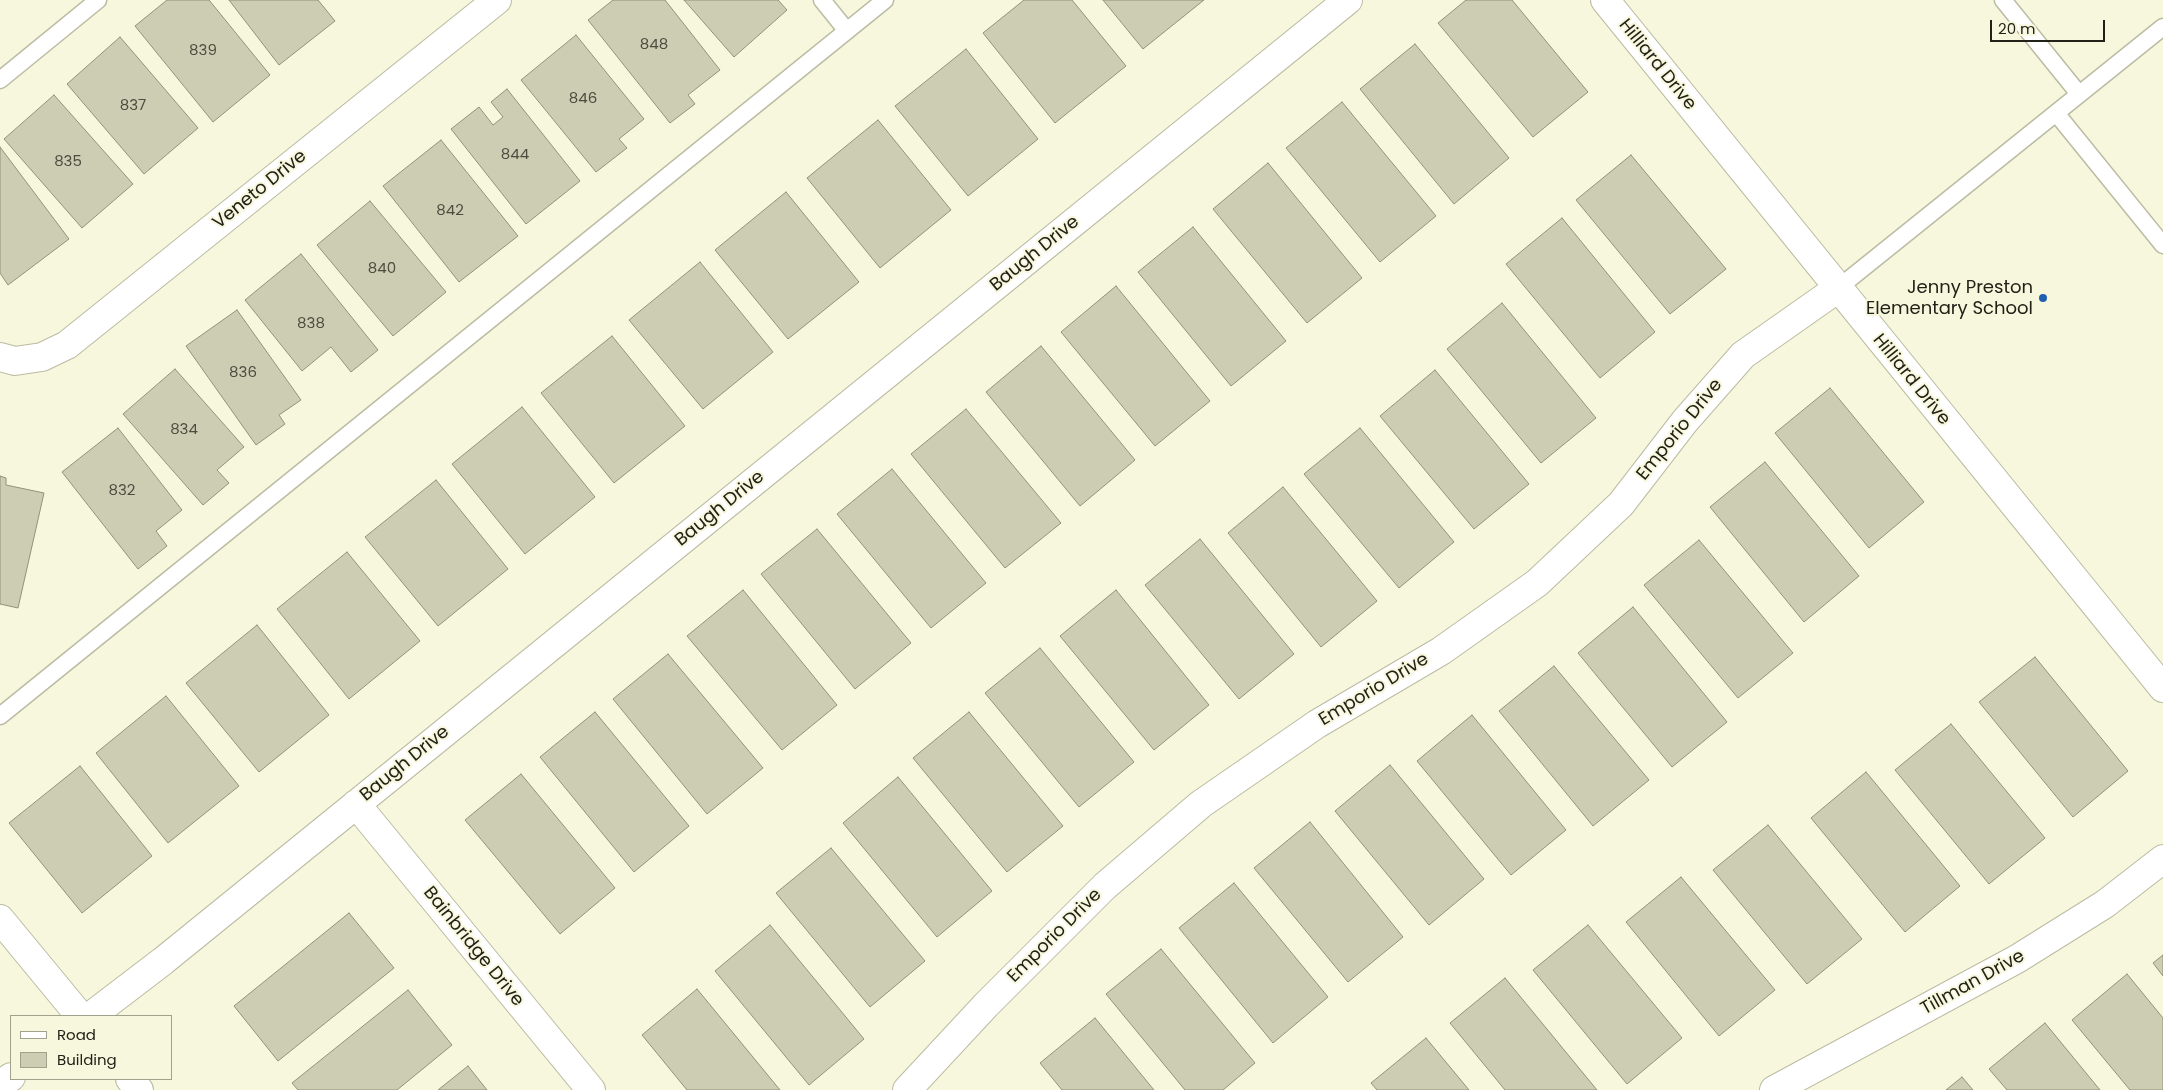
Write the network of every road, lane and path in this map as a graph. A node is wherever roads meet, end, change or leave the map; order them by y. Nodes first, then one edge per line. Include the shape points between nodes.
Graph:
1 (98, 0) edge
2 (497, 0) edge
3 (822, 0) edge
4 (885, 0) edge
5 (1348, 0) edge
6 (1605, 0) edge
7 (2003, 0) edge
8 (2163, 27) edge
9 (847, 31) junction
10 (0, 80) edge
11 (2079, 94) junction
12 (2056, 113) junction
13 (2163, 245) edge
14 (1837, 288) junction
15 (7, 359) edge
16 (2163, 688) edge
17 (0, 716) edge
18 (356, 804) junction
19 (2163, 859) edge
20 (0, 919) edge
21 (79, 1015) edge
22 (91, 1015) edge
23 (131, 1080) edge
24 (139, 1090) edge
25 (591, 1090) edge
26 (907, 1090) edge
27 (1774, 1090) edge

1 - 10 lane
2 - 15 street, Veneto Drive via 67,345 42,357
3 - 9 lane
4 - 9 lane
5 - 18 street, Baugh Drive
6 - 14 street, Hilliard Drive
7 - 11 lane
8 - 11 lane
9 - 17 lane
11 - 12 lane
12 - 13 lane
12 - 14 lane
14 - 16 street, Hilliard Drive
14 - 26 street, Emporio Drive via 1743,355 1685,421 1621,504 1537,583 1441,651 1317,724 1201,804 1105,886 986,1005
18 - 22 street, Baugh Drive
18 - 25 street, Bainbridge Drive
19 - 27 street, Tillman Drive via 2105,904 2017,959
20 - 21 street
23 - 24 street

